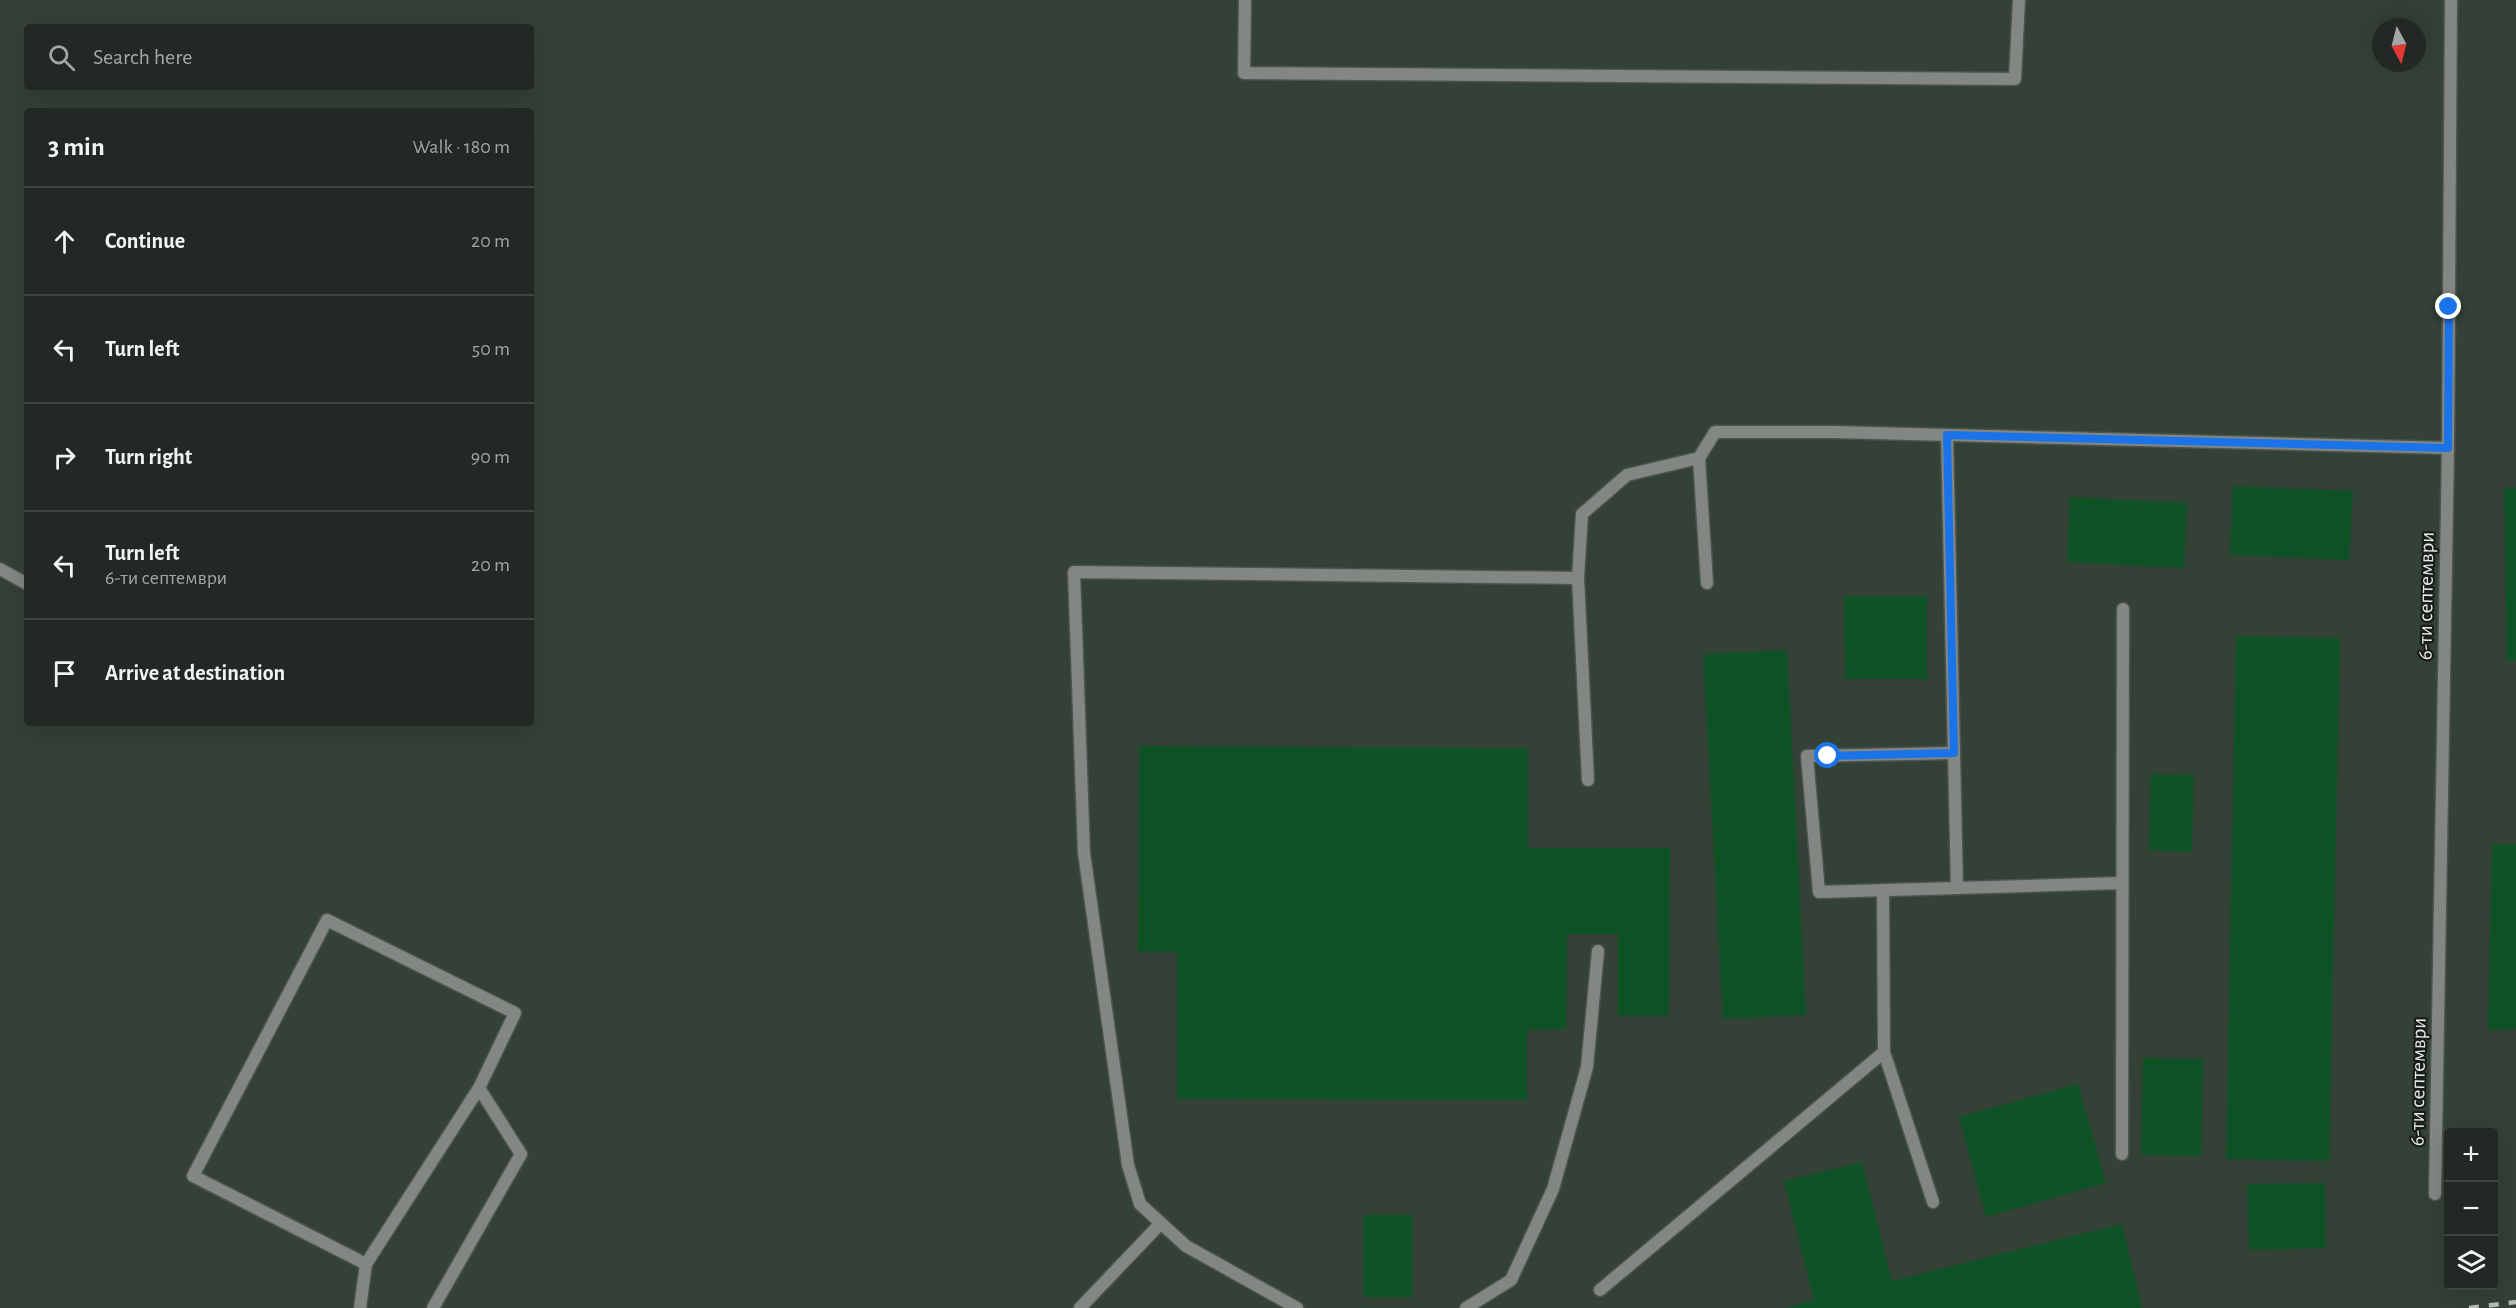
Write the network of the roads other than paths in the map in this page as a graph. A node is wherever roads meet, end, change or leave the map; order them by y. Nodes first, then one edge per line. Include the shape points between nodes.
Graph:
1 (1245, 0) edge
2 (2019, 0) edge
3 (2451, 0) edge
4 (1947, 435) junction
5 (2448, 448) junction
6 (1699, 458) junction
7 (0, 569) edge
8 (1578, 578) junction
9 (24, 582) edge
10 (1707, 583) dead end
11 (2123, 609) dead end
12 (1954, 753) junction
13 (1588, 780) dead end
14 (2122, 884) junction
15 (1957, 888) junction
16 (1883, 890) junction
17 (1598, 951) dead end
18 (1884, 1052) junction
19 (479, 1088) junction
20 (2122, 1154) dead end
21 (2435, 1194) dead end
22 (1933, 1202) dead end
23 (1161, 1223) junction
24 (366, 1264) junction
25 (1600, 1290) dead end
26 (360, 1308) edge
27 (434, 1308) edge
28 (1080, 1308) edge
29 (1297, 1308) edge
30 (1467, 1308) edge

1 - 2 street via 1244,73 2015,79
3 - 5 street, 6-ти септември
4 - 5 street
4 - 6 street via 1715,432
4 - 12 street
5 - 21 street, 6-ти септември
6 - 8 street via 1627,475 1582,514
6 - 10 street
7 - 9 street
8 - 13 street
8 - 23 street via 1074,572 1084,853 1128,1165 1140,1204
11 - 14 street
12 - 15 street
12 - 16 street via 1808,756 1820,892
14 - 15 street
14 - 20 street
15 - 16 street
16 - 18 street
17 - 30 street via 1587,1067 1553,1189 1511,1280
18 - 22 street
18 - 25 street
19 - 24 street
19 - 24 street via 514,1014 327,921 193,1176
19 - 27 street via 521,1154
23 - 28 street
23 - 29 street via 1186,1246
24 - 26 street

